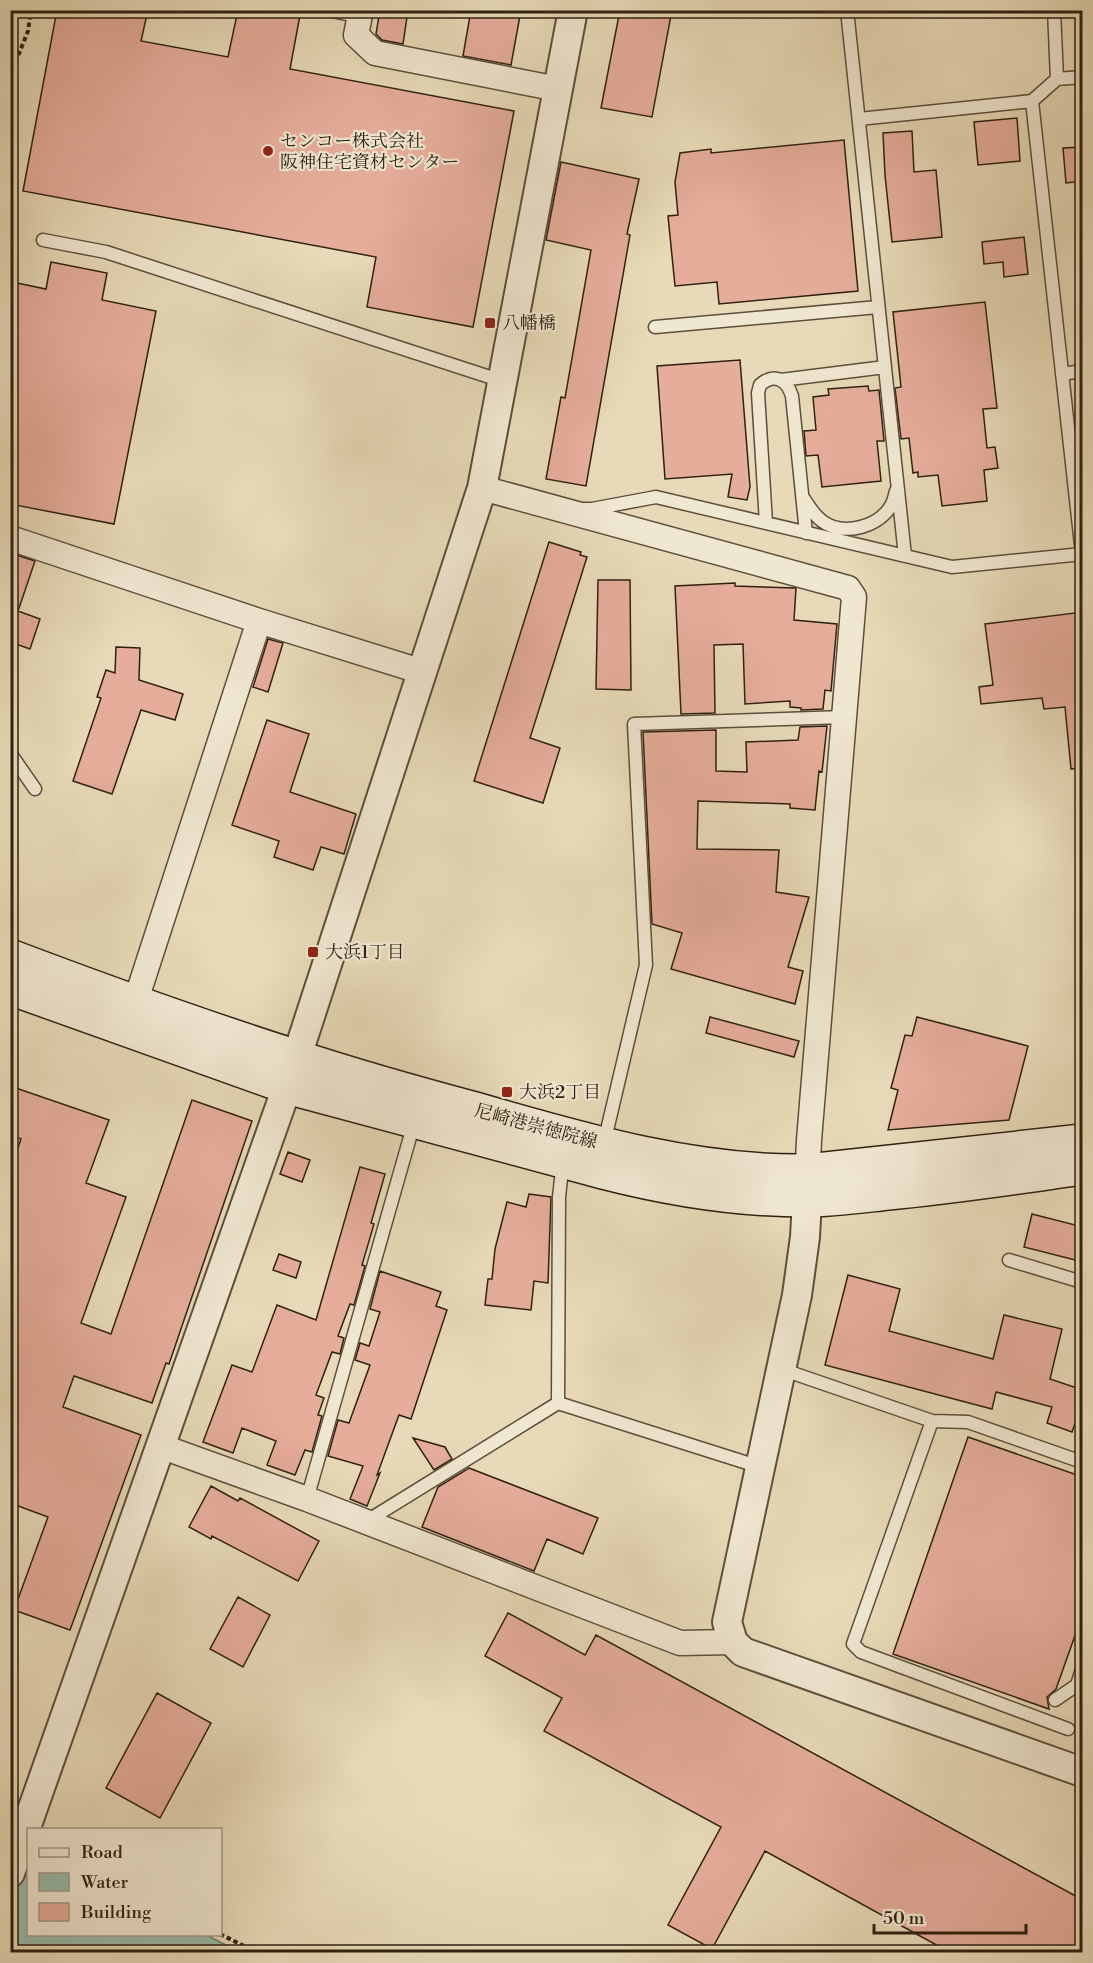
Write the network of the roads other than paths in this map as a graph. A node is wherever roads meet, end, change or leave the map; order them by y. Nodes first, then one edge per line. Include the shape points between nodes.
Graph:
1 (328, 10) edge
2 (573, 10) edge
3 (847, 10) edge
4 (1054, 10) edge
5 (361, 14) edge
6 (1083, 77) edge
7 (1057, 79) junction
8 (558, 89) junction
9 (1032, 101) junction
10 (859, 119) junction
11 (43, 240) dead end
12 (879, 307) junction
13 (655, 327) dead end
14 (885, 367) junction
15 (1083, 371) edge
16 (1062, 374) junction
17 (780, 380) junction
18 (502, 381) junction
19 (898, 487) junction
20 (482, 488) junction
21 (802, 497) junction
22 (547, 507) junction
23 (766, 524) junction
24 (806, 533) junction
25 (10, 538) edge
26 (905, 556) junction
27 (259, 621) junction
28 (423, 672) junction
29 (844, 717) junction
30 (10, 753) edge
31 (35, 789) dead end
32 (10, 956) edge
33 (10, 988) edge
34 (135, 1003) junction
35 (292, 1072) junction
36 (414, 1122) junction
37 (1083, 1141) edge
38 (604, 1144) junction
39 (563, 1161) junction
40 (1083, 1168) edge
41 (807, 1186) junction
42 (1009, 1260) dead end
43 (1083, 1282) edge
44 (781, 1369) junction
45 (558, 1403) junction
46 (932, 1421) junction
47 (160, 1446) junction
48 (1083, 1462) edge
49 (760, 1467) junction
50 (307, 1499) junction
51 (365, 1522) junction
52 (733, 1642) junction
53 (1083, 1669) edge
54 (1055, 1700) dead end
55 (1068, 1729) dead end
56 (1083, 1772) edge
57 (10, 1872) edge

1 - 5 lane
2 - 8 street
3 - 10 lane
4 - 7 lane
5 - 8 street via 357,35 375,53
6 - 7 lane
7 - 9 lane
8 - 18 street
9 - 10 lane
9 - 16 lane
10 - 12 lane
11 - 18 lane via 106,252
12 - 13 lane
12 - 14 lane
14 - 17 lane
14 - 19 lane
15 - 16 lane
16 - 26 lane via 1083,554 952,567
17 - 21 lane via 789,385 792,396
17 - 23 lane via 765,381 758,393
18 - 20 street
19 - 21 lane via 891,506 875,522 857,528 839,528 823,522
19 - 26 lane
20 - 22 street
20 - 28 street
21 - 24 lane
22 - 23 lane via 592,509 656,497
22 - 29 street via 849,588 854,597
23 - 24 lane
24 - 26 lane
25 - 27 street
27 - 28 street
27 - 34 street
28 - 35 street
29 - 38 lane via 634,724 646,965
29 - 41 street
30 - 31 lane
32 - 34 main road, 尼崎港崇徳院線
33 - 35 main road, 尼崎港崇徳院線
34 - 35 main road, 尼崎港崇徳院線
35 - 36 main road, 尼崎港崇徳院線
35 - 38 main road, 尼崎港崇徳院線 via 413,1092
35 - 47 street
36 - 39 main road, 尼崎港崇徳院線
36 - 50 lane
37 - 41 main road, 尼崎港崇徳院線
38 - 41 main road, 尼崎港崇徳院線 via 692,1162 778,1172
39 - 41 main road, 尼崎港崇徳院線 via 644,1183 735,1197
39 - 45 lane via 559,1197
40 - 41 main road, 尼崎港崇徳院線 via 908,1191
41 - 44 street via 797,1295
42 - 43 lane
44 - 46 lane
44 - 49 street
45 - 49 lane
45 - 51 lane
46 - 48 lane via 968,1422
46 - 55 lane via 853,1644 861,1652
47 - 50 street
47 - 57 street
49 - 52 street via 727,1622
50 - 51 street
51 - 52 street via 680,1643
52 - 56 street via 743,1652
53 - 54 lane via 1077,1685

